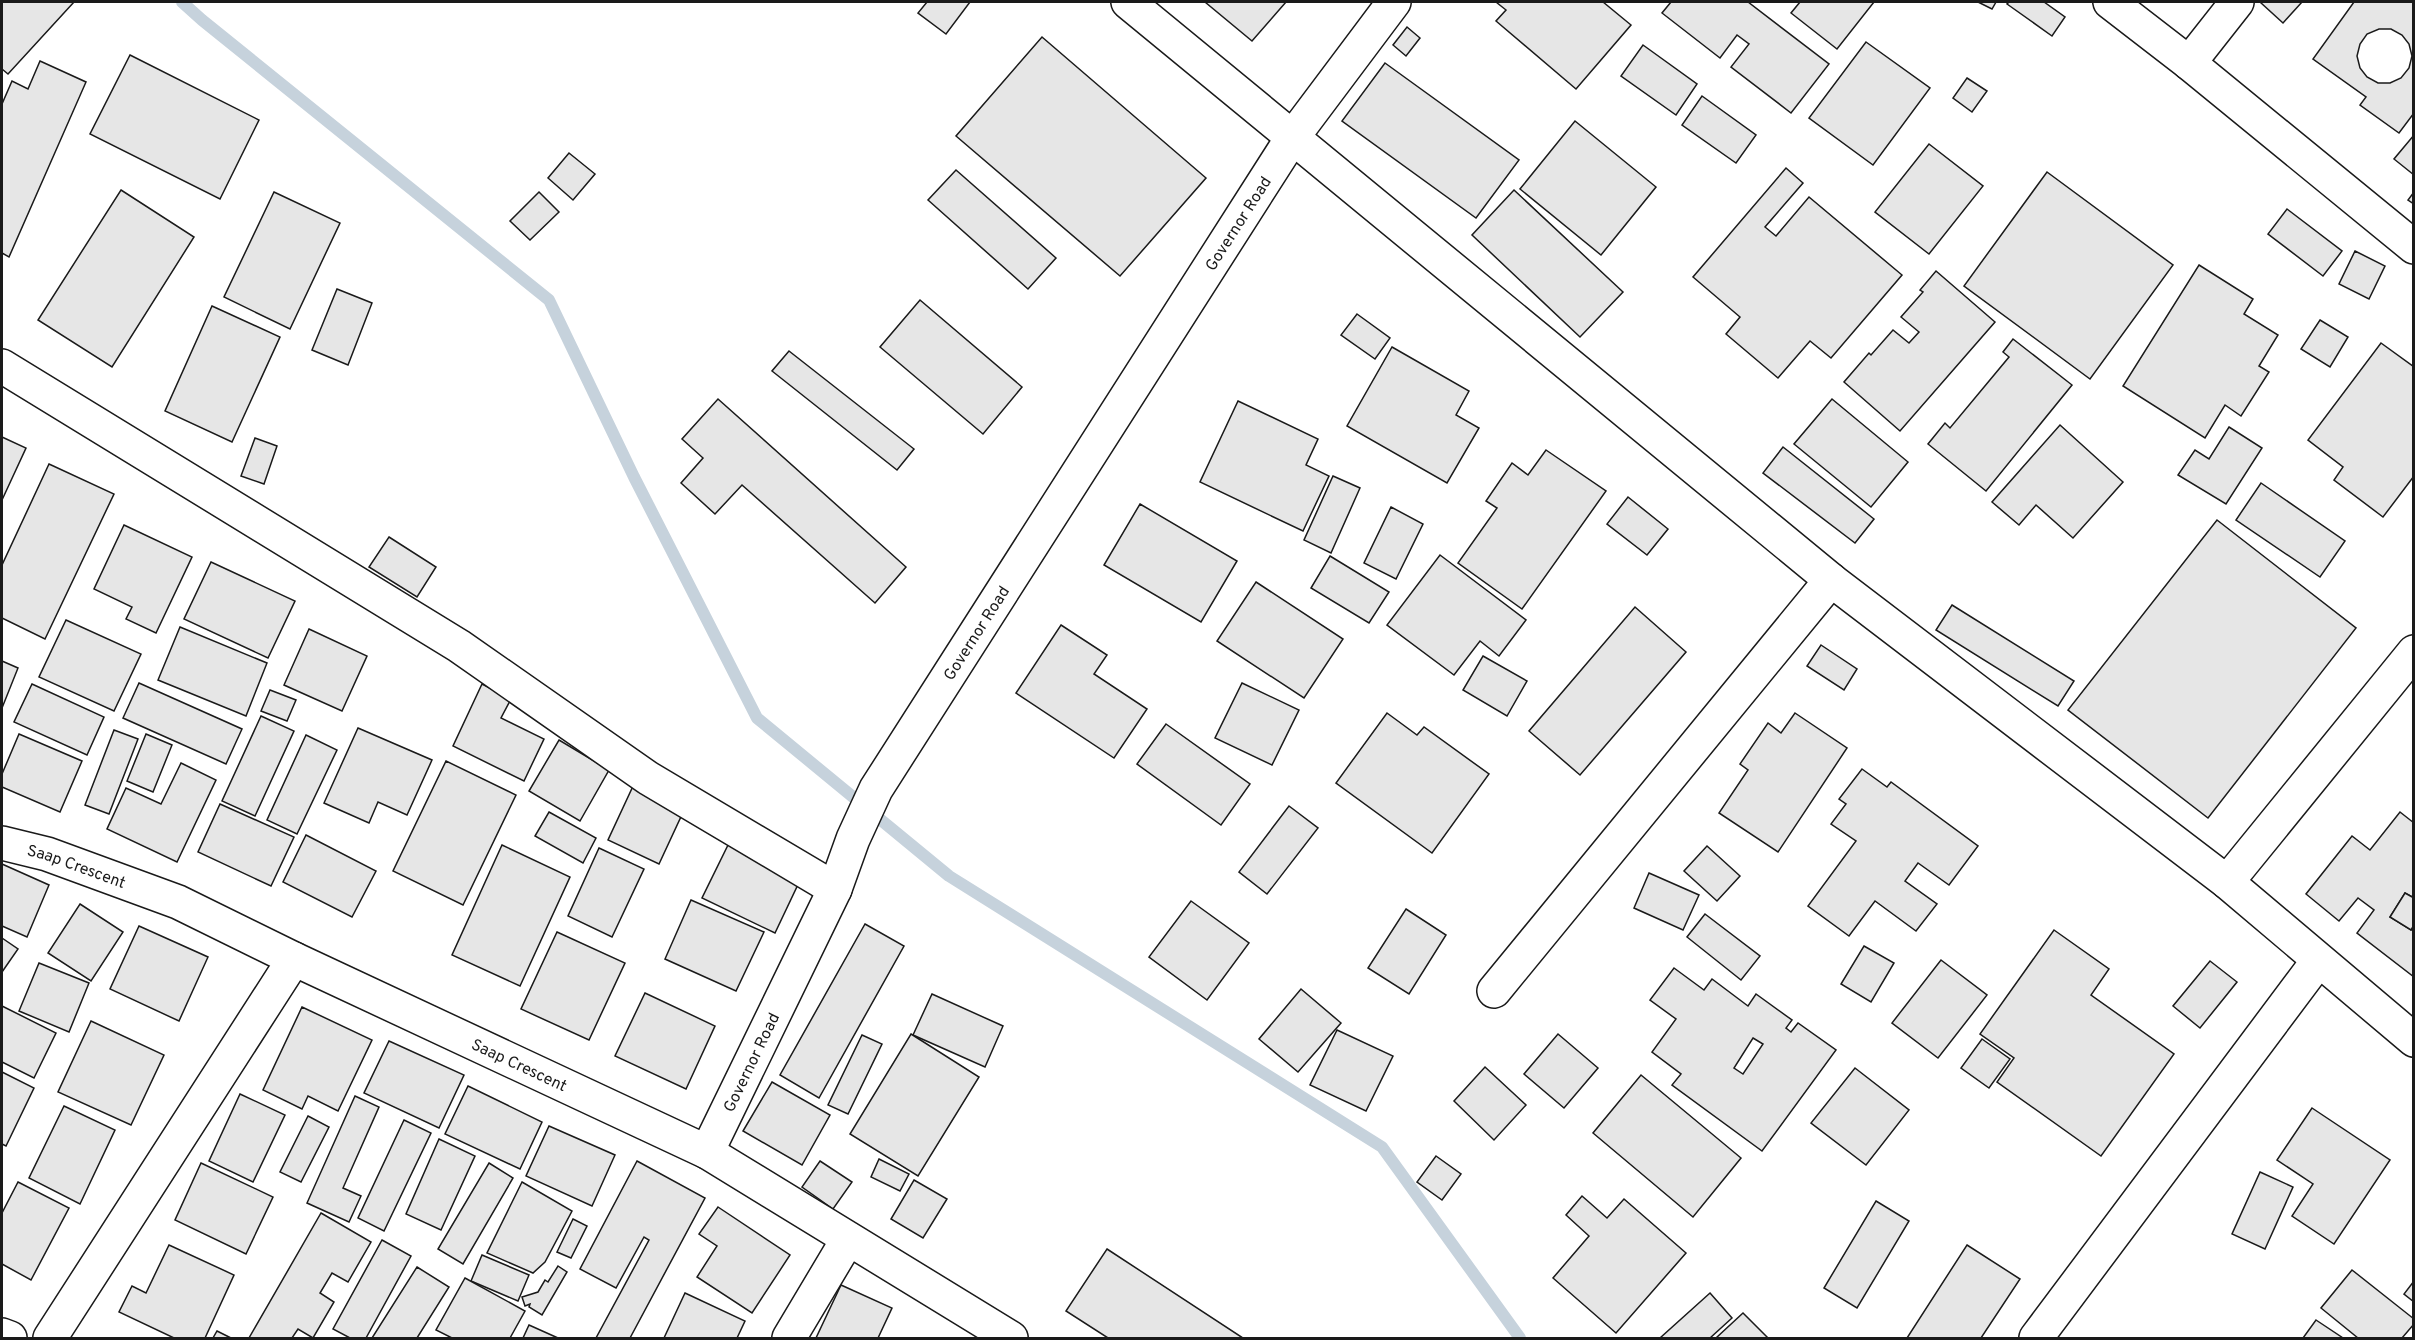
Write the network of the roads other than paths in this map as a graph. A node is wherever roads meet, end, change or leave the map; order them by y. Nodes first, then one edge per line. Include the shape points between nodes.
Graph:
1 (1128, 2) edge
2 (1394, 2) edge
3 (2110, 2) edge
4 (2237, 2) edge
5 (2189, 63) junction
6 (1292, 138) junction
7 (2414, 247) edge
8 (2, 366) edge
9 (1831, 580) junction
10 (2414, 652) edge
11 (2, 843) edge
12 (2227, 882) junction
13 (835, 889) junction
14 (294, 959) junction
15 (2318, 961) junction
16 (1494, 991) dead end
17 (2414, 1040) edge
18 (707, 1152) junction
19 (848, 1239) junction
20 (2, 1335) edge
21 (10, 1338) edge
22 (50, 1338) edge
23 (789, 1338) edge
24 (1011, 1338) edge
25 (2036, 1338) edge

1 - 6 street
2 - 6 street, Governor Road
3 - 5 street
4 - 5 street
5 - 7 street
6 - 9 street
6 - 13 street, Governor Road via 876,789
8 - 13 street via 459,646 648,778
9 - 12 street
9 - 16 street
10 - 12 street
11 - 14 street, Saap Crescent via 47,854 178,902
12 - 15 street
13 - 18 street, Governor Road
14 - 18 street, Saap Crescent
14 - 22 street
15 - 17 street
15 - 25 street
18 - 19 street, Saap Crescent
19 - 23 street
19 - 24 street, Saap Crescent
20 - 21 street

